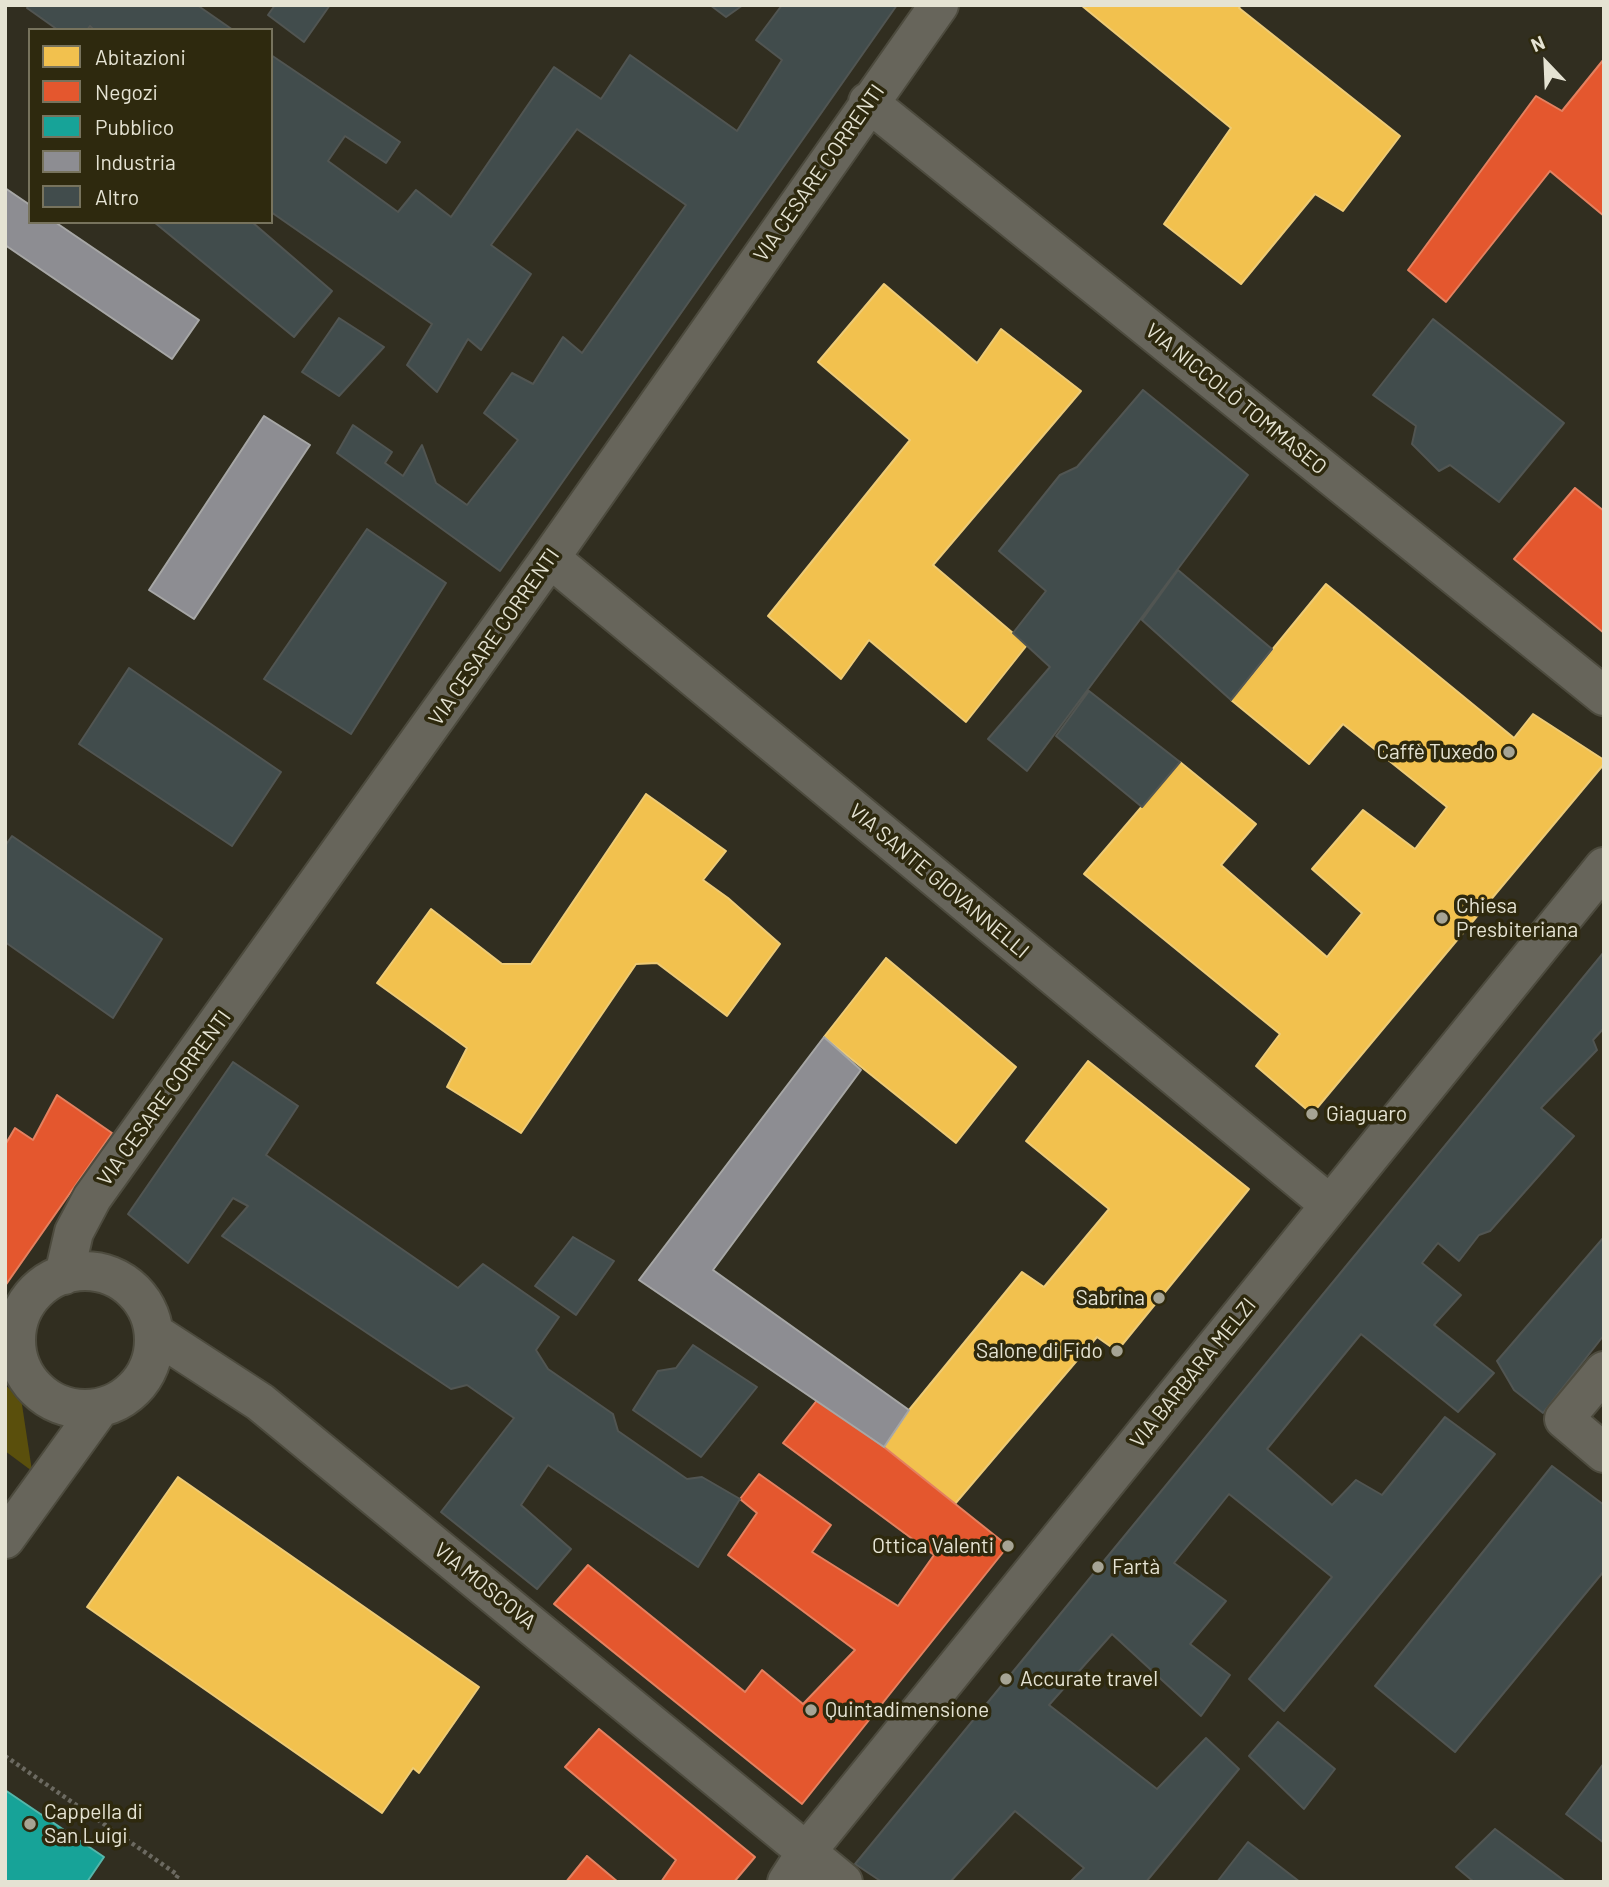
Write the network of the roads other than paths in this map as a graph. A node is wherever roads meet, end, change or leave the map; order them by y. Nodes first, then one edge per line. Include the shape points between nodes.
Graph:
1 (939, 5) edge
2 (868, 102) junction
3 (550, 558) junction
4 (1604, 696) edge
5 (1604, 867) edge
6 (1329, 1204) junction
7 (64, 1275) junction
8 (154, 1333) junction
9 (10, 1339) edge
10 (1604, 1371) edge
11 (99, 1409) junction
12 (1604, 1453) edge
13 (5, 1539) edge
14 (797, 1867) edge
15 (844, 1882) edge

1 - 2 street, VIA CESARE CORRENTI
2 - 3 street, VIA CESARE CORRENTI
2 - 4 street, VIA NICCOLÒ TOMMASEO
3 - 6 street, VIA SANTE GIOVANNELLI
3 - 7 street, VIA CESARE CORRENTI via 92,1198 74,1232
5 - 6 street, VIA BARBARA MELZI
6 - 14 street, VIA BARBARA MELZI
7 - 8 street via 85,1271 123,1282 149,1313
7 - 9 street via 29,1298
8 - 11 street via 146,1373 134,1389
8 - 14 street, VIA MOSCOVA via 260,1402
9 - 11 street via 26,1378 40,1394 58,1405
10 - 12 street via 1564,1419
11 - 13 street
14 - 15 street, VIA MOSCOVA

